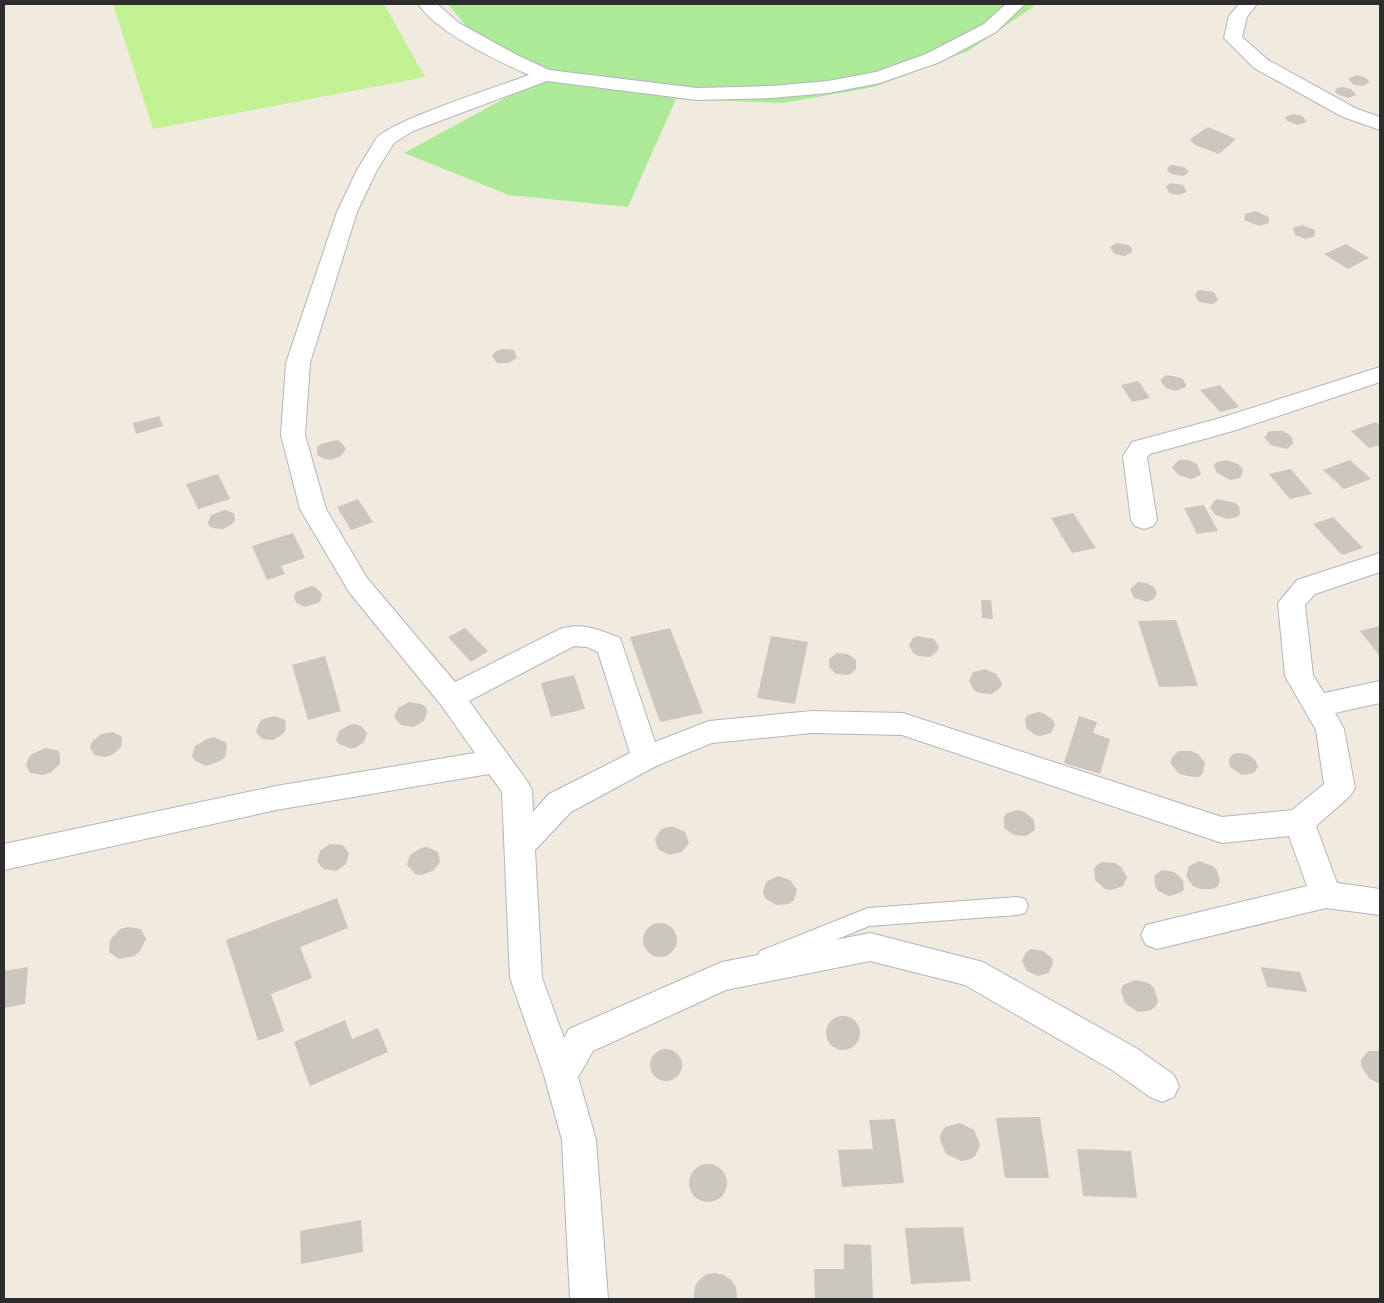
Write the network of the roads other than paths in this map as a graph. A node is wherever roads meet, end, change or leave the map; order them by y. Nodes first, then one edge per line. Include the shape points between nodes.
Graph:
1 (427, 4) edge
2 (1016, 4) edge
3 (1248, 4) edge
4 (544, 75) junction
5 (1380, 124) edge
6 (1380, 374) edge
7 (1144, 520) dead end
8 (1380, 562) edge
9 (1380, 692) edge
10 (451, 697) junction
11 (1316, 706) junction
12 (646, 758) junction
13 (496, 761) junction
14 (1299, 822) junction
15 (520, 846) junction
16 (4, 857) edge
17 (1326, 895) junction
18 (1380, 902) edge
19 (1017, 906) dead end
20 (1157, 935) dead end
21 (722, 976) junction
22 (561, 1075) junction
23 (1162, 1086) dead end
24 (589, 1299) edge

1 - 4 street via 453,27
2 - 4 street via 990,28 933,58 880,77 828,87 697,94
3 - 5 street via 1238,16 1233,38 1261,64 1350,113
4 - 10 street via 406,127 386,139 347,212 298,363 294,435 313,509 358,585
6 - 7 street via 1141,448 1135,456
8 - 11 street via 1306,587 1291,603 1299,676
9 - 11 street
10 - 12 street via 570,636 588,637 610,645
10 - 13 street
11 - 14 street via 1330,729 1340,788
12 - 14 street via 709,732 812,722 903,724 1222,830
12 - 15 street via 560,803
13 - 15 street via 516,790
13 - 16 street via 276,798
14 - 17 street
15 - 22 street via 526,978
17 - 18 street
17 - 20 street
19 - 21 lane via 868,917
21 - 22 street via 581,1040
21 - 23 street via 870,947 972,972 1124,1059
22 - 24 street via 579,1140

